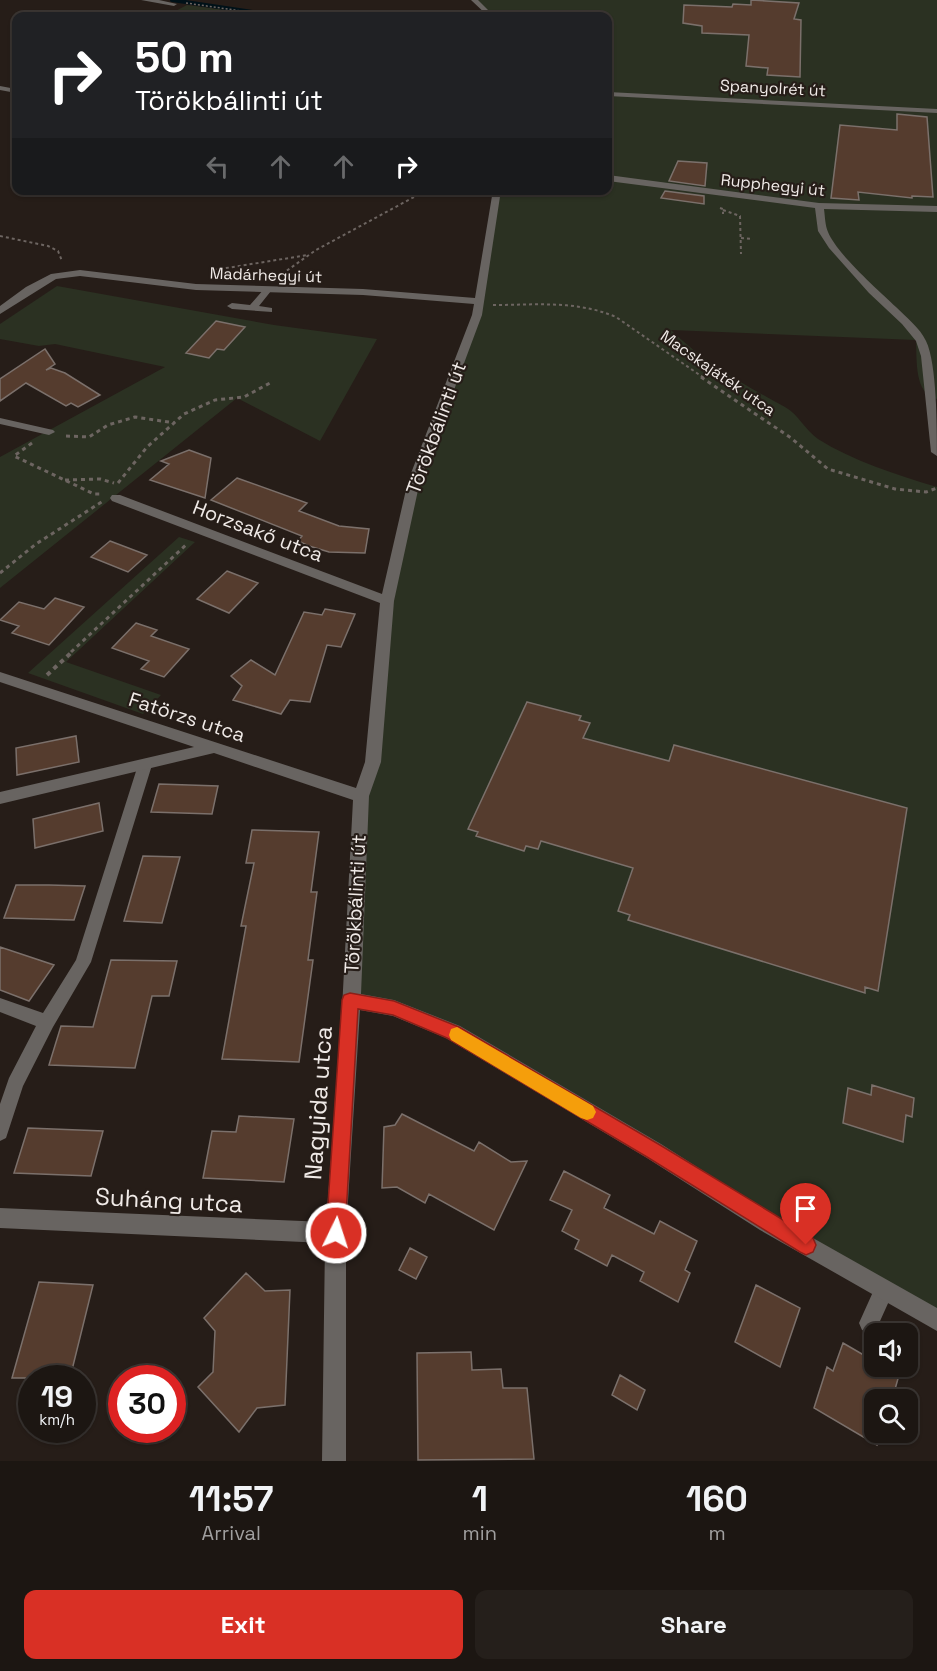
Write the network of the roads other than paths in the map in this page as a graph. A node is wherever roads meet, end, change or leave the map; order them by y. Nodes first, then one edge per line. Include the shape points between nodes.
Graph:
1 (144, 0) edge
2 (474, 0) edge
3 (174, 4) road end
4 (487, 12) edge
5 (612, 94) edge
6 (937, 111) edge
7 (612, 179) edge
8 (496, 195) edge
9 (819, 206) junction
10 (937, 209) edge
11 (267, 291) junction
12 (478, 301) junction
13 (232, 306) dead end
14 (253, 308) junction
15 (0, 310) edge
16 (269, 310) dead end
17 (0, 422) edge
18 (49, 432) road end
19 (937, 452) edge
20 (117, 496) road end
21 (387, 600) junction
22 (0, 676) edge
23 (213, 748) junction
24 (145, 765) junction
25 (361, 796) junction
26 (0, 798) edge
27 (350, 1000) junction
28 (0, 1005) edge
29 (47, 1022) junction
30 (0, 1132) edge
31 (0, 1218) edge
32 (336, 1233) junction
33 (884, 1290) junction
34 (937, 1320) edge
35 (869, 1323) dead end
36 (334, 1461) edge

1 - 3 street
2 - 4 street
5 - 6 street, Spanyolrét út
7 - 9 street, Rupphegyi út
8 - 12 street, Törökbálinti út
9 - 10 street, Rupphegyi út
9 - 19 street via 823,231 832,246 921,341
11 - 12 street, Madárhegyi út via 363,292
11 - 14 lane
11 - 15 street, Madárhegyi út via 80,273 54,276
12 - 21 street, Törökbálinti út via 476,317 414,481
13 - 14 lane
14 - 16 lane
17 - 18 street
20 - 21 street, Horzsakő utca
21 - 25 street, Törökbálinti út via 373,762
22 - 23 street, Fatörzs utca
23 - 24 street
23 - 25 street, Fatörzs utca
24 - 26 street
24 - 29 lane via 83,962
25 - 27 street, Törökbálinti út
27 - 32 street, Nagyida utca
27 - 33 street, Törökbálinti út via 394,1008 453,1032
28 - 29 lane
29 - 30 lane via 15,1084
31 - 32 street, Suháng utca
32 - 36 street, Nagyida utca
33 - 34 street, Törökbálinti út
33 - 35 lane

